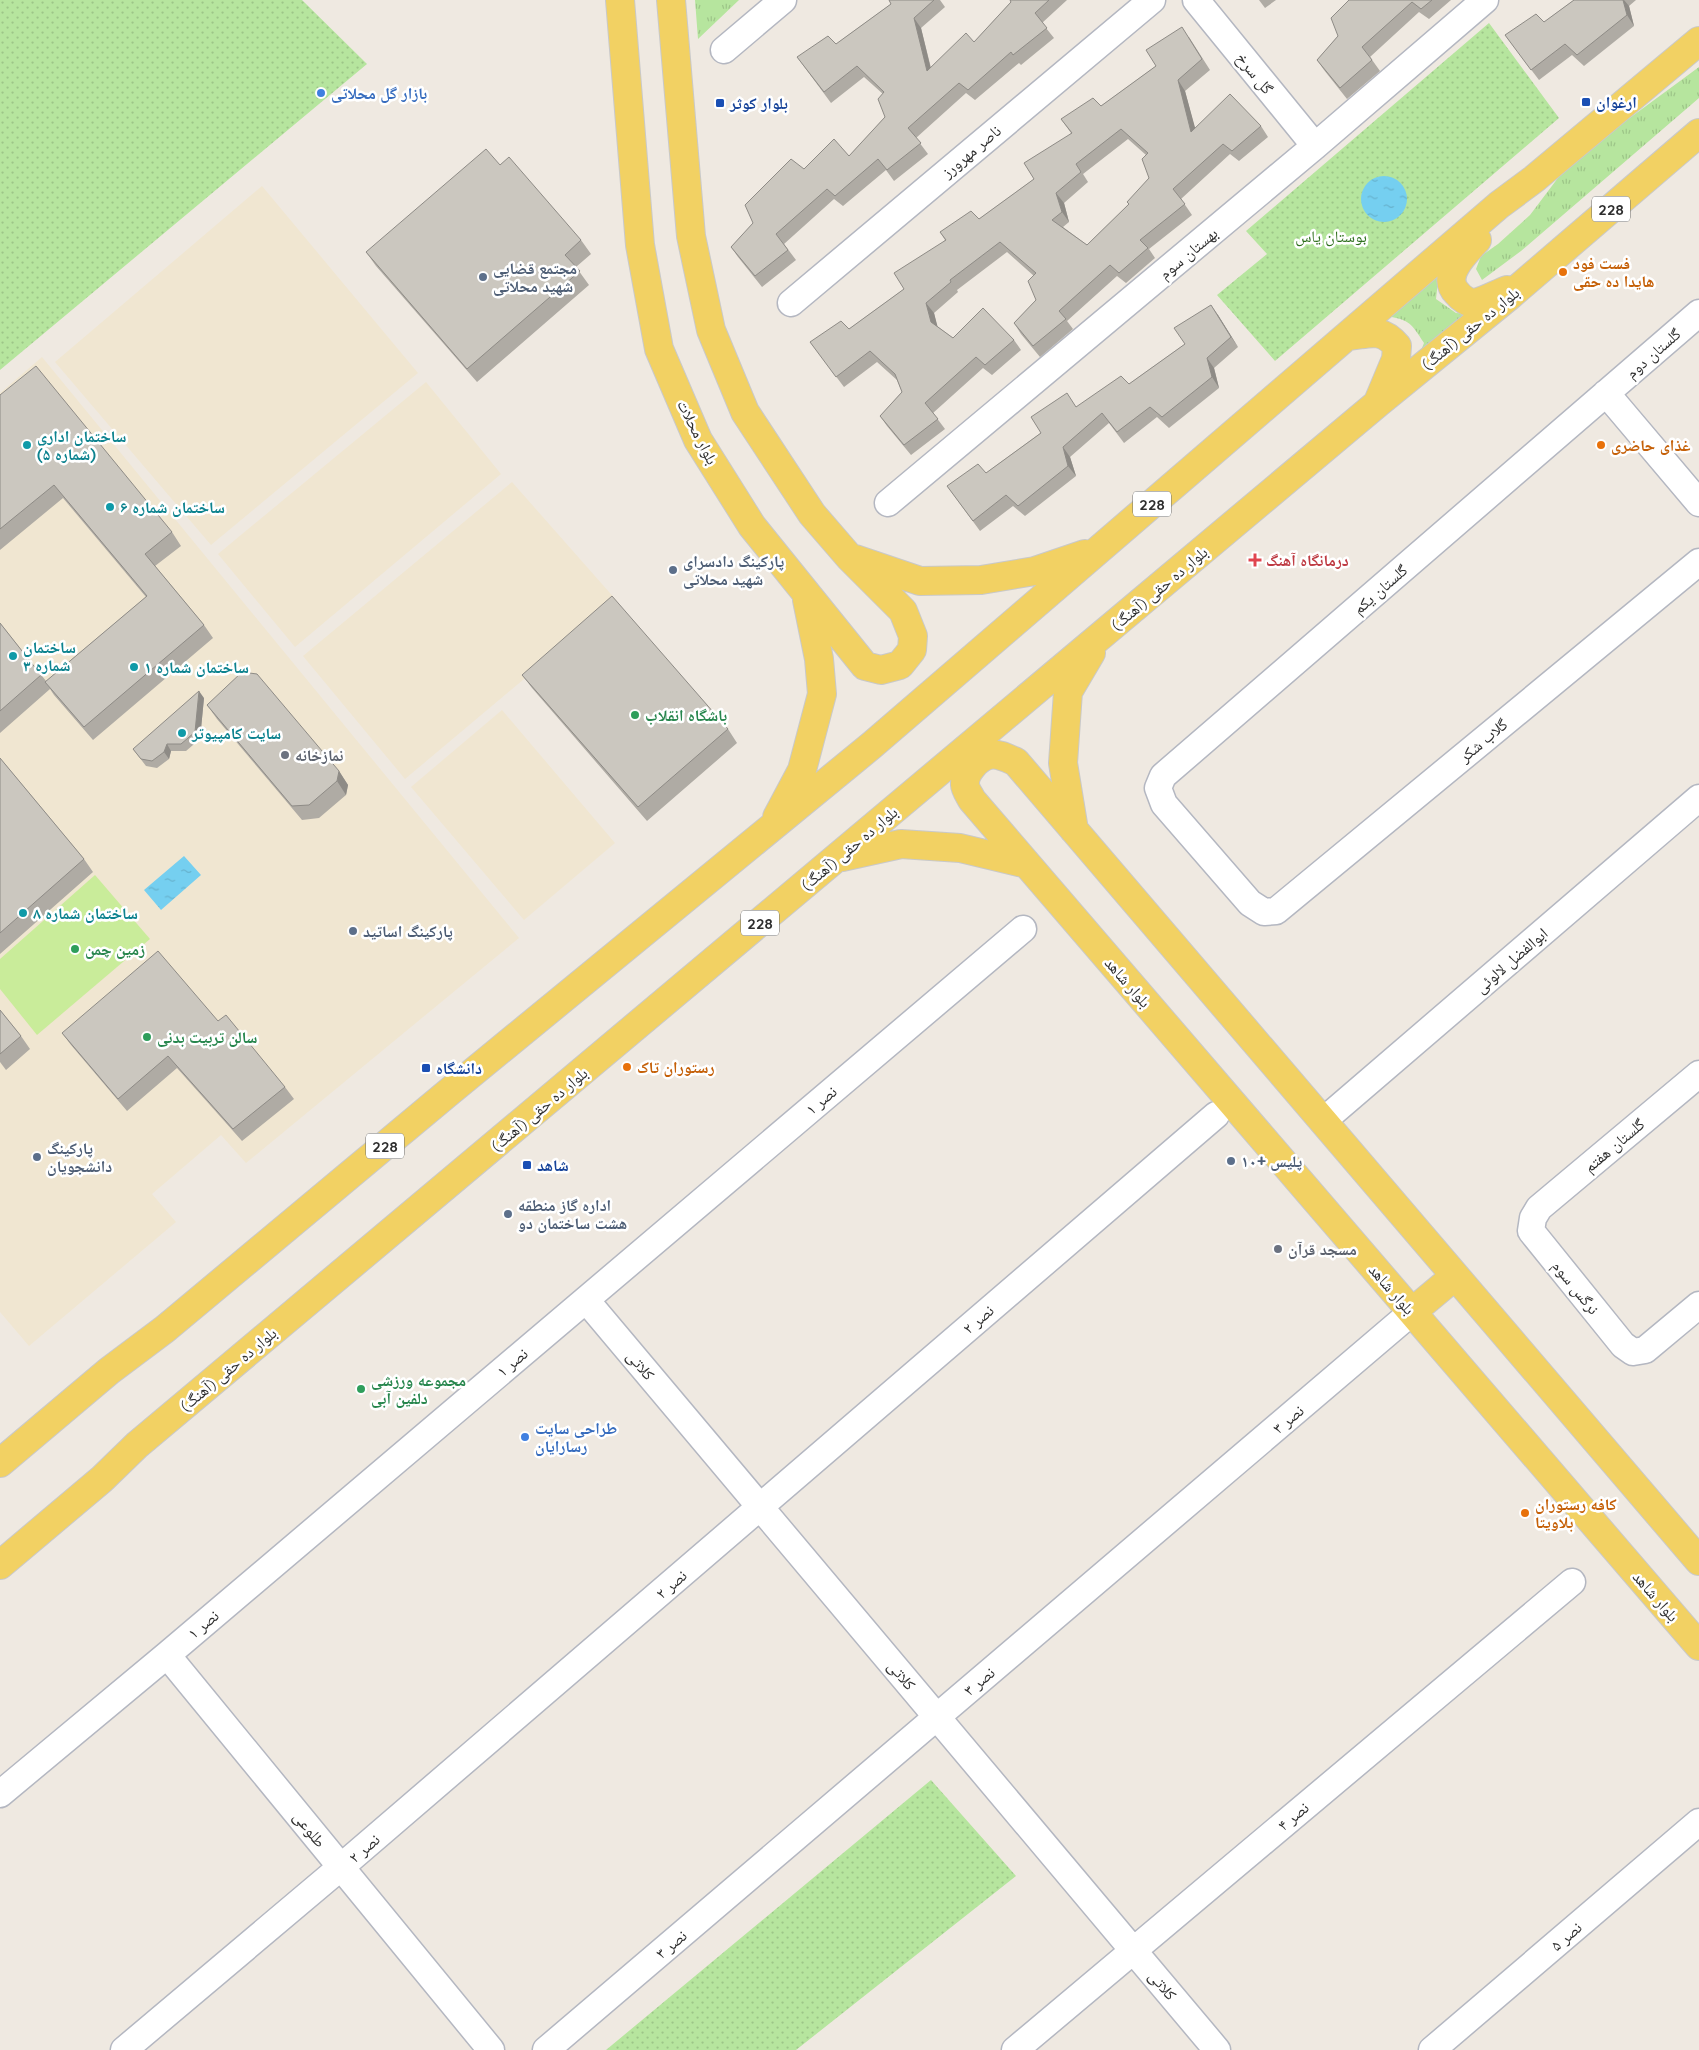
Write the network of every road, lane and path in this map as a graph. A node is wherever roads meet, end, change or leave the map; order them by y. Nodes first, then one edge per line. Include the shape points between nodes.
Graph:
1 (620, 0) edge
2 (671, 0) edge
3 (783, 0) edge
4 (1152, 0) edge
5 (1196, 0) edge
6 (1486, 0) edge
7 (1699, 41) edge
8 (724, 50) dead end
9 (1699, 133) edge
10 (1315, 146) junction
11 (1534, 179) junction
12 (1524, 284) junction
13 (791, 303) dead end
14 (1699, 313) edge
15 (1348, 336) junction
16 (1606, 393) junction
17 (1378, 404) junction
18 (888, 503) dead end
19 (1699, 503) edge
20 (1099, 550) junction
21 (850, 558) junction
22 (1699, 562) edge
23 (806, 594) junction
24 (1100, 637) junction
25 (1699, 798) edge
26 (770, 829) junction
27 (1074, 830) junction
28 (838, 858) junction
29 (1027, 864) junction
30 (1264, 912) joint
31 (1023, 929) dead end
32 (1699, 1074) edge
33 (1216, 1114) dead end
34 (1323, 1121) junction
35 (1533, 1218) joint
36 (1455, 1276) junction
37 (586, 1300) junction
38 (1699, 1305) edge
39 (1412, 1312) junction
40 (0, 1463) edge
41 (760, 1507) junction
42 (1699, 1561) edge
43 (0, 1565) edge
44 (1572, 1582) dead end
45 (1699, 1646) edge
46 (167, 1655) junction
47 (937, 1717) junction
48 (0, 1794) edge
49 (1699, 1822) edge
50 (341, 1867) junction
51 (1133, 1950) junction
52 (124, 2050) edge
53 (491, 2050) edge
54 (546, 2050) edge
55 (1015, 2050) edge
56 (1218, 2050) edge
57 (1432, 2050) edge

1 - 23 main road, بلوار محلات via 640,246 659,349 698,440 752,526
2 - 21 main road via 691,236 711,330 745,412 812,514
3 - 8 street
4 - 13 street, ناصر مهرورز
5 - 10 street, گل سرخ
6 - 10 street, بهستان سوم
7 - 11 main road, 228
9 - 12 main road, بلوار ده حقی (آهنگ) / 228
10 - 18 street, بهستان سوم
11 - 12 main road via 1456,262 1451,276 1453,290 1474,302
11 - 15 main road, 228 via 1499,205
12 - 17 main road, بلوار ده حقی (آهنگ) / 228
14 - 16 street, گلستان دوم
15 - 17 main road via 1380,333 1389,337 1396,346 1396,359
15 - 20 main road, 228
16 - 19 street
16 - 30 street, گلستان یکم via 1163,776 1158,788 1164,804 1250,903
17 - 24 main road, بلوار ده حقی (آهنگ) / 228
20 - 21 main road via 1036,571 981,580 920,581
20 - 26 main road, 228 via 880,739
21 - 23 main road via 903,611 913,636 912,650 900,665 881,670 864,666
22 - 30 street, گلاب شکر via 1276,911
23 - 26 main road, بلوار محلات via 819,658 822,694 802,770
24 - 27 main road via 1068,692 1063,763
24 - 28 main road, بلوار ده حقی (آهنگ) / 228
25 - 34 street, ابوالفضل لالوئی
26 - 40 main road, 228
27 - 29 main road, بلوار شاهد via 1016,762 988,755 978,762 968,772 965,786 972,800
27 - 34 main road
28 - 29 main road via 901,844 960,848
28 - 43 main road, بلوار ده حقی (آهنگ) / 228 via 145,1439
29 - 39 main road, بلوار شاهد
31 - 37 street, نصر ۱
32 - 35 street, گلستان هفتم via 1538,1208
33 - 41 street, نصر ۲
34 - 36 main road
35 - 38 street, نرگس سوم via 1531,1231 1632,1352 1646,1350
36 - 39 main road
36 - 42 main road
37 - 41 street, کلاتی
37 - 46 street, نصر ۱
39 - 45 main road, بلوار شاهد
39 - 47 street, نصر ۳
41 - 47 street, کلاتی
41 - 50 street, نصر ۲
44 - 51 street, نصر ۴
46 - 48 street, نصر ۱
46 - 50 street, طلوعی
47 - 51 street, کلاتی
47 - 54 street, نصر ۳
49 - 57 street, نصر ۵
50 - 52 street, نصر ۲
50 - 53 street, طلوعی
51 - 55 street, نصر ۴
51 - 56 street, کلاتی

